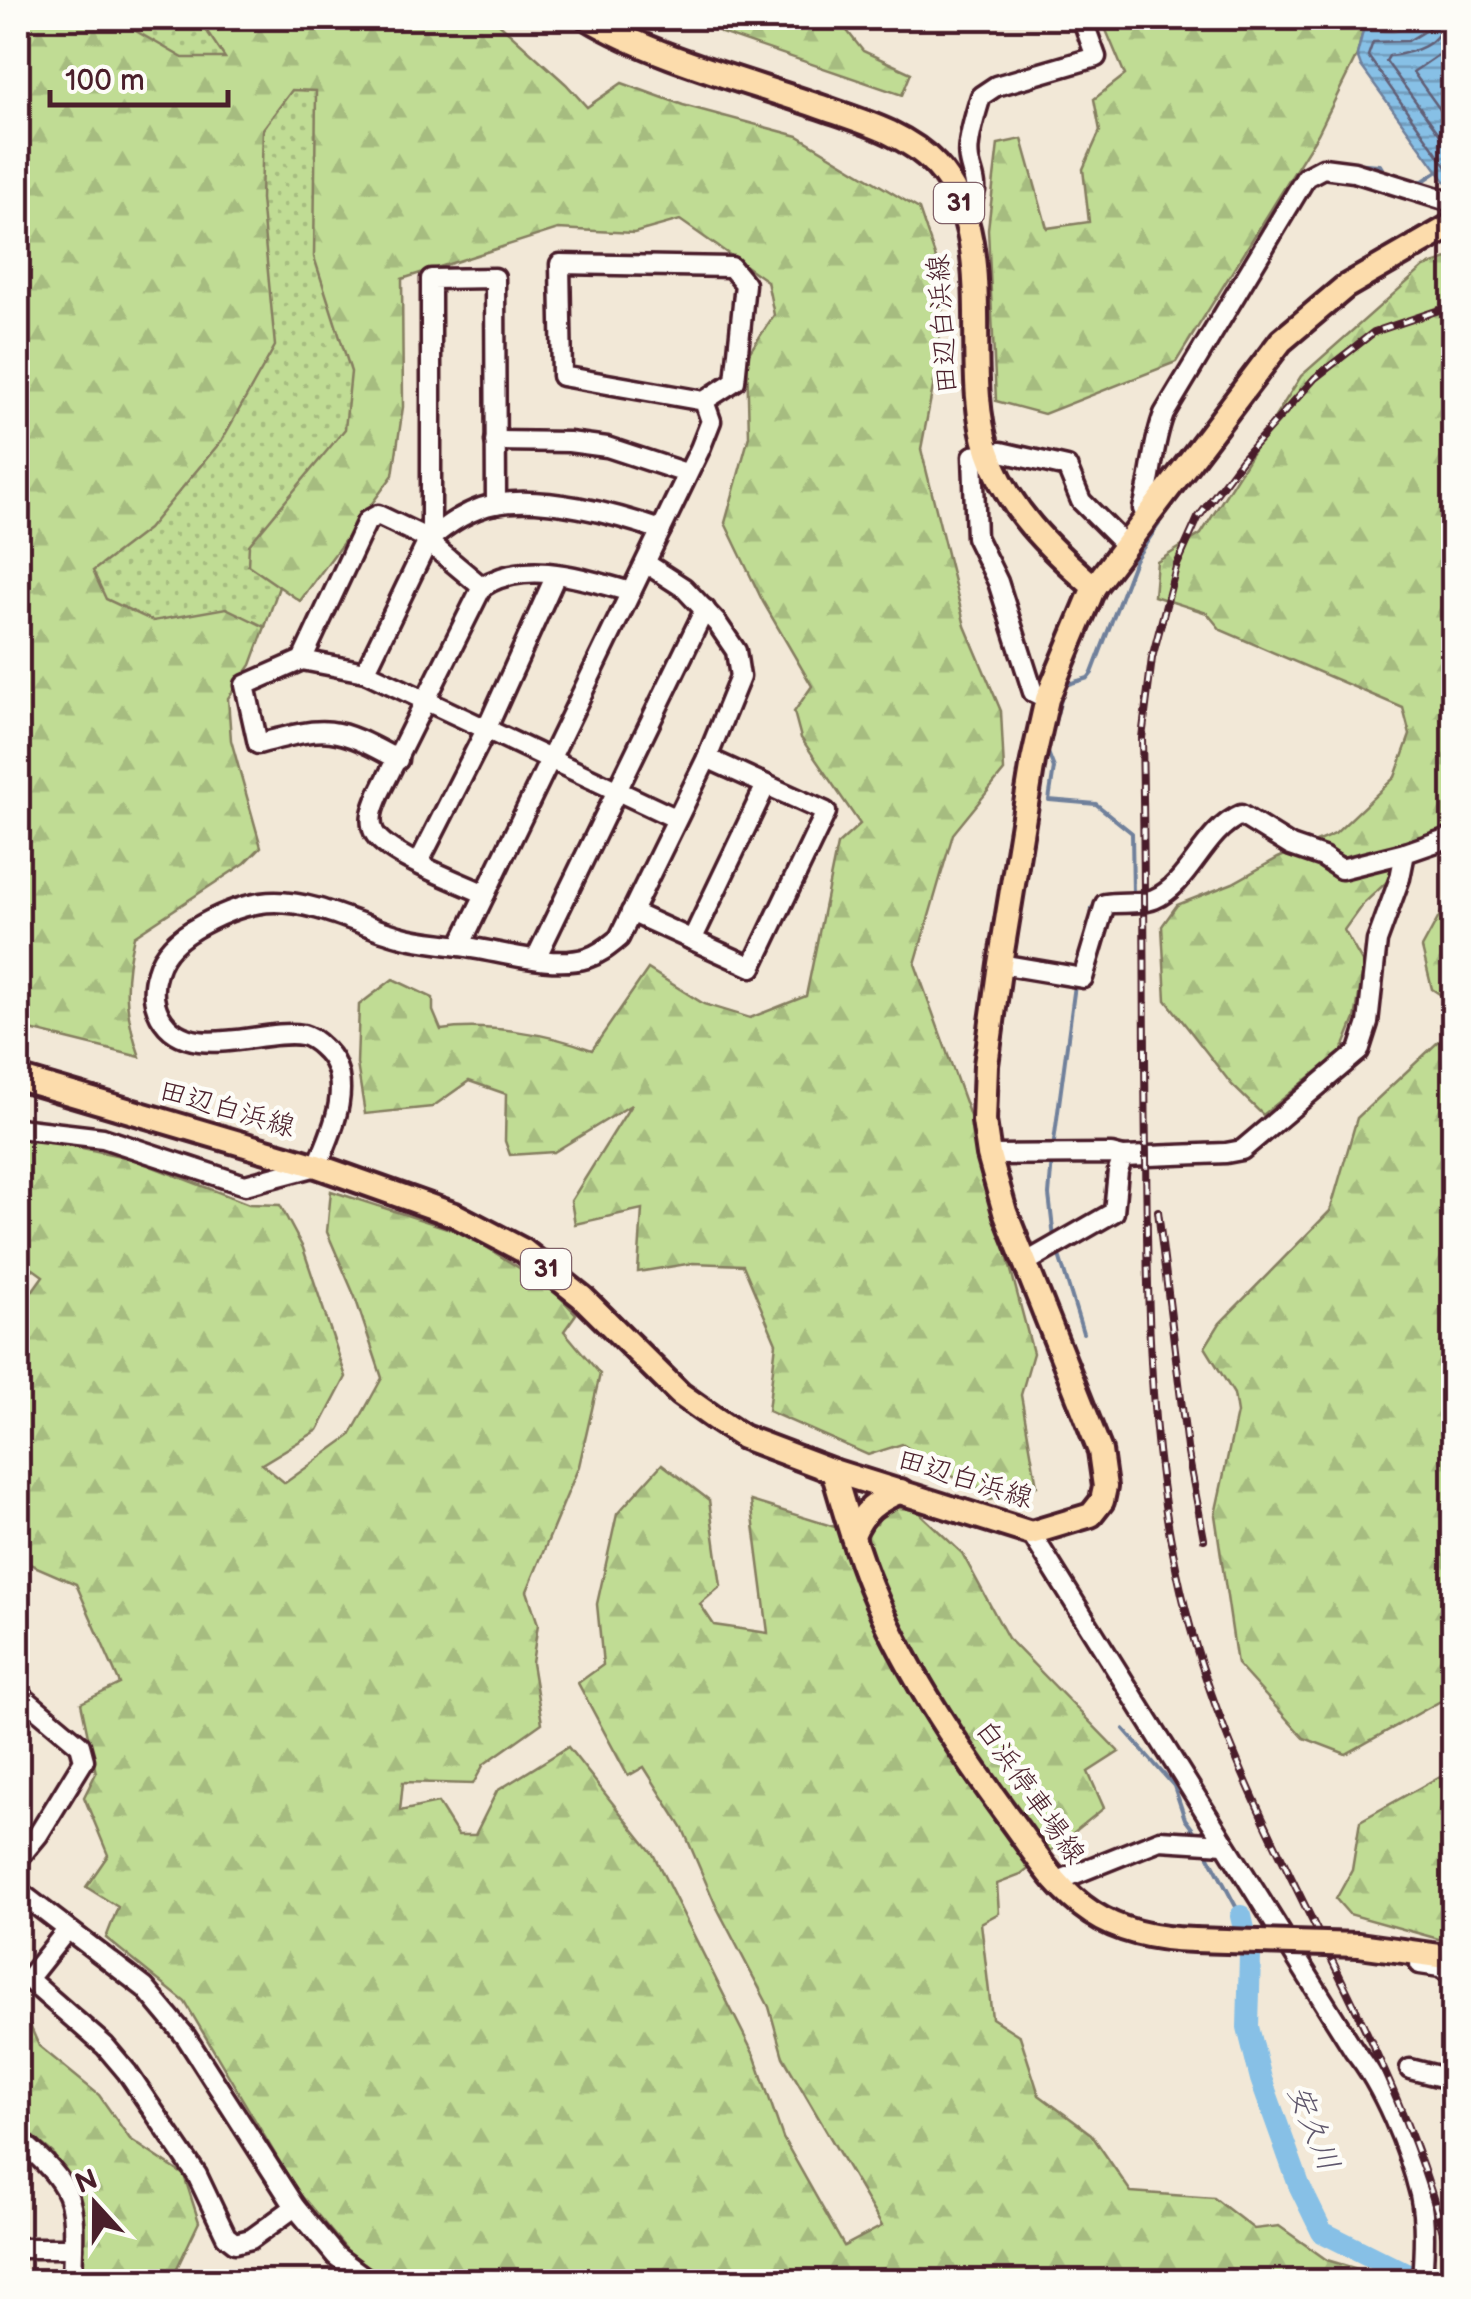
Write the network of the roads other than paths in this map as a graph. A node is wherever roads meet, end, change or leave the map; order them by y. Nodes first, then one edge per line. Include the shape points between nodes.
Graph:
1 (588, 18) edge
2 (1082, 18) edge
3 (1454, 202) edge
4 (962, 212) junction
5 (1454, 224) edge
6 (704, 400) junction
7 (495, 441) junction
8 (988, 452) junction
9 (686, 474) junction
10 (496, 504) junction
11 (1148, 516) junction
12 (661, 530) junction
13 (428, 541) junction
14 (1126, 546) junction
15 (646, 564) junction
16 (556, 574) junction
17 (1094, 586) junction
18 (482, 587) junction
19 (631, 592) junction
20 (705, 609) junction
21 (302, 660) junction
22 (365, 672) junction
23 (1047, 699) junction
24 (426, 701) junction
25 (486, 730) junction
26 (708, 758) junction
27 (398, 760) junction
28 (550, 760) junction
29 (766, 785) junction
30 (616, 791) junction
31 (676, 818) junction
32 (1454, 836) edge
33 (1405, 854) junction
34 (419, 862) junction
35 (485, 894) junction
36 (631, 912) junction
37 (692, 940) junction
38 (460, 946) junction
39 (536, 958) junction
40 (1000, 964) junction
41 (18, 1078) edge
42 (18, 1128) edge
43 (989, 1155) junction
44 (1124, 1157) junction
45 (317, 1166) junction
46 (1025, 1263) junction
47 (832, 1470) junction
48 (900, 1491) junction
49 (1031, 1533) junction
50 (853, 1535) junction
51 (18, 1693) edge
52 (1224, 1844) junction
53 (18, 1859) edge
54 (1054, 1882) junction
55 (18, 1892) edge
56 (68, 1930) junction
57 (1366, 1946) junction
58 (1454, 1958) edge
59 (1454, 1976) edge
60 (1410, 2069) dead end
61 (1454, 2080) edge
62 (18, 2138) edge
63 (295, 2206) junction
64 (18, 2248) edge
65 (73, 2248) junction
66 (1422, 2279) edge
67 (72, 2282) edge
68 (371, 2282) edge

1 - 4 main road, 田辺白浜線 / 31 via 630,40 893,134 935,164
2 - 4 street via 1096,57 981,96 968,148 977,190
3 - 11 street via 1354,172 1324,168 1306,178 1164,414 1154,438 1143,509
4 - 8 main road, 田辺白浜線 / 31 via 971,254 979,418
5 - 11 main road, 田辺白浜線 via 1345,287 1281,342
6 - 6 street via 735,381 745,284 731,267 560,264 562,376
6 - 9 street via 712,420
7 - 9 street via 607,447
7 - 10 street
7 - 13 street via 495,278 432,279
8 - 14 street via 1068,467 1081,501
8 - 17 main road, 田辺白浜線 / 31 via 1033,529
8 - 23 street via 973,456 976,537 998,582 1032,692
9 - 12 street
10 - 12 street via 598,510
10 - 13 street
11 - 14 main road, 田辺白浜線
12 - 15 street
13 - 18 street
13 - 21 street via 378,515 368,520
13 - 22 street
14 - 17 main road, 田辺白浜線
15 - 19 street
15 - 20 street
16 - 18 street via 515,572
16 - 19 street
16 - 25 street
17 - 23 main road, 田辺白浜線
18 - 24 street
19 - 28 street
20 - 26 street via 736,651 740,677
20 - 30 street
21 - 22 street
21 - 27 street via 245,685 258,744 312,729 342,732
22 - 24 street
23 - 40 main road, 田辺白浜線
24 - 25 street
24 - 27 street
25 - 28 street
25 - 34 street
26 - 29 street
26 - 31 street
27 - 34 street via 371,812 372,830 384,845
28 - 30 street
28 - 35 street
29 - 37 street
29 - 37 street via 826,812 752,967
30 - 31 street
30 - 39 street
31 - 36 street
32 - 33 street
33 - 40 street via 1341,869 1241,815 1154,900 1105,904 1083,978
33 - 44 street via 1377,941 1359,1052 1242,1150
34 - 35 street
35 - 38 street
36 - 37 street
36 - 39 street via 619,938 603,951 576,960
38 - 39 street
38 - 45 street via 270,902 232,910 193,930 158,966 155,1004 172,1030 211,1041 304,1035 336,1062 340,1100
40 - 43 main road, 田辺白浜線 via 986,1065
41 - 45 main road, 田辺白浜線 / 31
42 - 45 street via 103,1138 246,1185
43 - 44 street
43 - 46 main road, 田辺白浜線
44 - 46 street via 1114,1212
45 - 47 main road, 田辺白浜線 / 31 via 456,1215 524,1251 680,1394 743,1437
46 - 49 main road, 田辺白浜線 via 1105,1471 1102,1502 1091,1515
47 - 48 main road, 田辺白浜線 / 31
47 - 50 main road, 白浜停車場線
48 - 49 main road, 田辺白浜線 / 31
48 - 50 main road via 862,1514
49 - 52 street
50 - 54 main road, 白浜停車場線 via 902,1651
51 - 53 street via 80,1746 84,1760
52 - 54 street via 1160,1840
52 - 66 street via 1372,2072 1420,2194
54 - 57 main road, 白浜停車場線, bridge via 1093,1914 1152,1937
55 - 56 street
56 - 63 street via 145,1988 186,2037
56 - 63 street via 28,1979 127,2072 196,2175 226,2236 235,2243 251,2239
57 - 58 main road, 白浜停車場線
57 - 59 street via 1376,1958
60 - 61 street
62 - 65 street via 64,2186 73,2211
63 - 68 street via 336,2256
64 - 65 street
65 - 67 street

